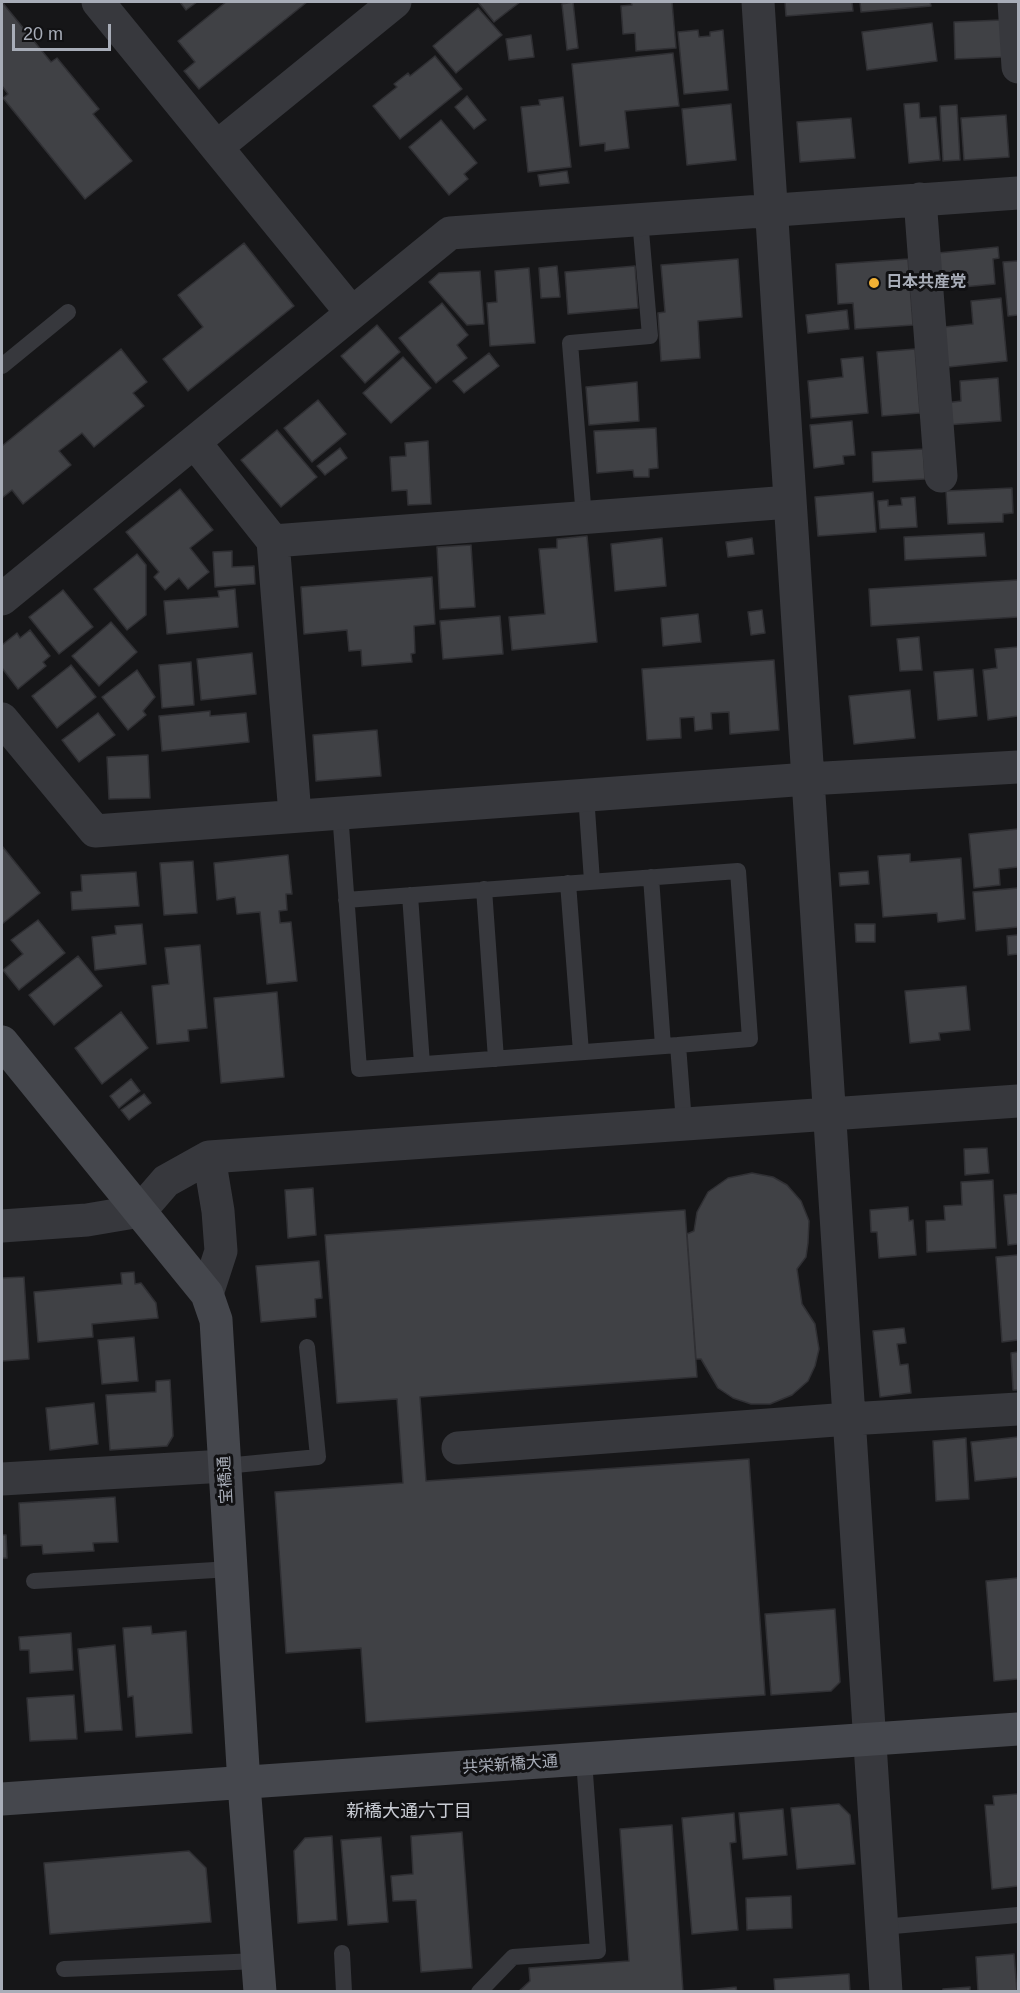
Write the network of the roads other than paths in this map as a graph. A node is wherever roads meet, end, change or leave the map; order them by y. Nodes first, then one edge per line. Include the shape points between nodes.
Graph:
1 (98, 2) edge
2 (395, 2) edge
3 (758, 2) edge
4 (1014, 2) edge
5 (1018, 67) edge
6 (219, 146) junction
7 (1018, 193) edge
8 (920, 199) junction
9 (771, 210) junction
10 (640, 219) junction
11 (68, 312) dead end
12 (351, 312) junction
13 (2, 366) edge
14 (195, 443) junction
15 (941, 476) dead end
16 (790, 502) junction
17 (584, 518) junction
18 (273, 541) junction
19 (2, 599) edge
20 (2, 719) edge
21 (1018, 767) edge
22 (808, 779) junction
23 (586, 795) junction
24 (340, 812) junction
25 (295, 815) junction
26 (651, 877) junction
27 (592, 882) junction
28 (568, 884) junction
29 (484, 890) junction
30 (410, 895) junction
31 (346, 900) junction
32 (2, 1042) edge
33 (671, 1046) junction
34 (580, 1052) junction
35 (496, 1059) junction
36 (422, 1064) junction
37 (1018, 1101) edge
38 (829, 1112) junction
39 (684, 1123) junction
40 (209, 1157) junction
41 (140, 1211) junction
42 (2, 1226) edge
43 (207, 1294) junction
44 (308, 1347) dead end
45 (1018, 1409) edge
46 (849, 1419) junction
47 (458, 1448) dead end
48 (225, 1466) junction
49 (2, 1479) edge
50 (231, 1569) junction
51 (34, 1581) dead end
52 (1018, 1730) edge
53 (869, 1739) junction
54 (584, 1760) junction
55 (244, 1784) junction
56 (2, 1799) edge
57 (1018, 1915) edge
58 (882, 1927) junction
59 (342, 1953) dead end
60 (64, 1969) dead end
61 (259, 1977) edge
62 (344, 1992) edge
63 (479, 1992) edge
64 (886, 1992) edge

1 - 6 street
2 - 6 street
3 - 9 street
4 - 5 street
6 - 12 street
7 - 8 street
8 - 9 street
8 - 15 street
9 - 10 street
9 - 16 street
10 - 12 street via 450,233
10 - 17 lane via 650,336 570,343
11 - 13 lane
12 - 14 street
14 - 18 street
14 - 19 street
16 - 17 street
16 - 22 street
17 - 18 street
18 - 25 street
20 - 25 street via 95,831
21 - 22 street
22 - 23 street
22 - 38 street
23 - 24 street
23 - 27 lane
24 - 25 street
24 - 31 lane
26 - 27 lane
26 - 33 lane
26 - 33 lane via 738,871 750,1040
27 - 28 lane
28 - 29 lane
28 - 34 lane
29 - 30 lane
29 - 35 lane
30 - 31 lane
30 - 36 lane
31 - 36 lane via 359,1069
32 - 41 street, 宝橋通
33 - 34 lane
33 - 39 lane
34 - 35 lane
35 - 36 lane
37 - 38 street
38 - 39 street
38 - 46 street
39 - 40 street
40 - 41 street via 166,1181
40 - 43 street via 221,1251
41 - 42 street via 87,1220
41 - 43 street, 宝橋通
43 - 48 street, 宝橋通 via 216,1320
44 - 48 lane via 318,1457
45 - 46 street
46 - 47 street
46 - 53 street
48 - 49 street
48 - 50 street, 宝橋通
50 - 51 lane
50 - 55 street, 宝橋通
52 - 53 street, 共栄新橋大通
53 - 54 street, 共栄新橋大通
53 - 58 street
54 - 55 street, 共栄新橋大通
54 - 63 lane via 598,1951 513,1957
55 - 56 street, 共栄新橋大通
55 - 61 street, 宝橋通
57 - 58 lane
58 - 64 street
59 - 62 lane
60 - 61 lane

